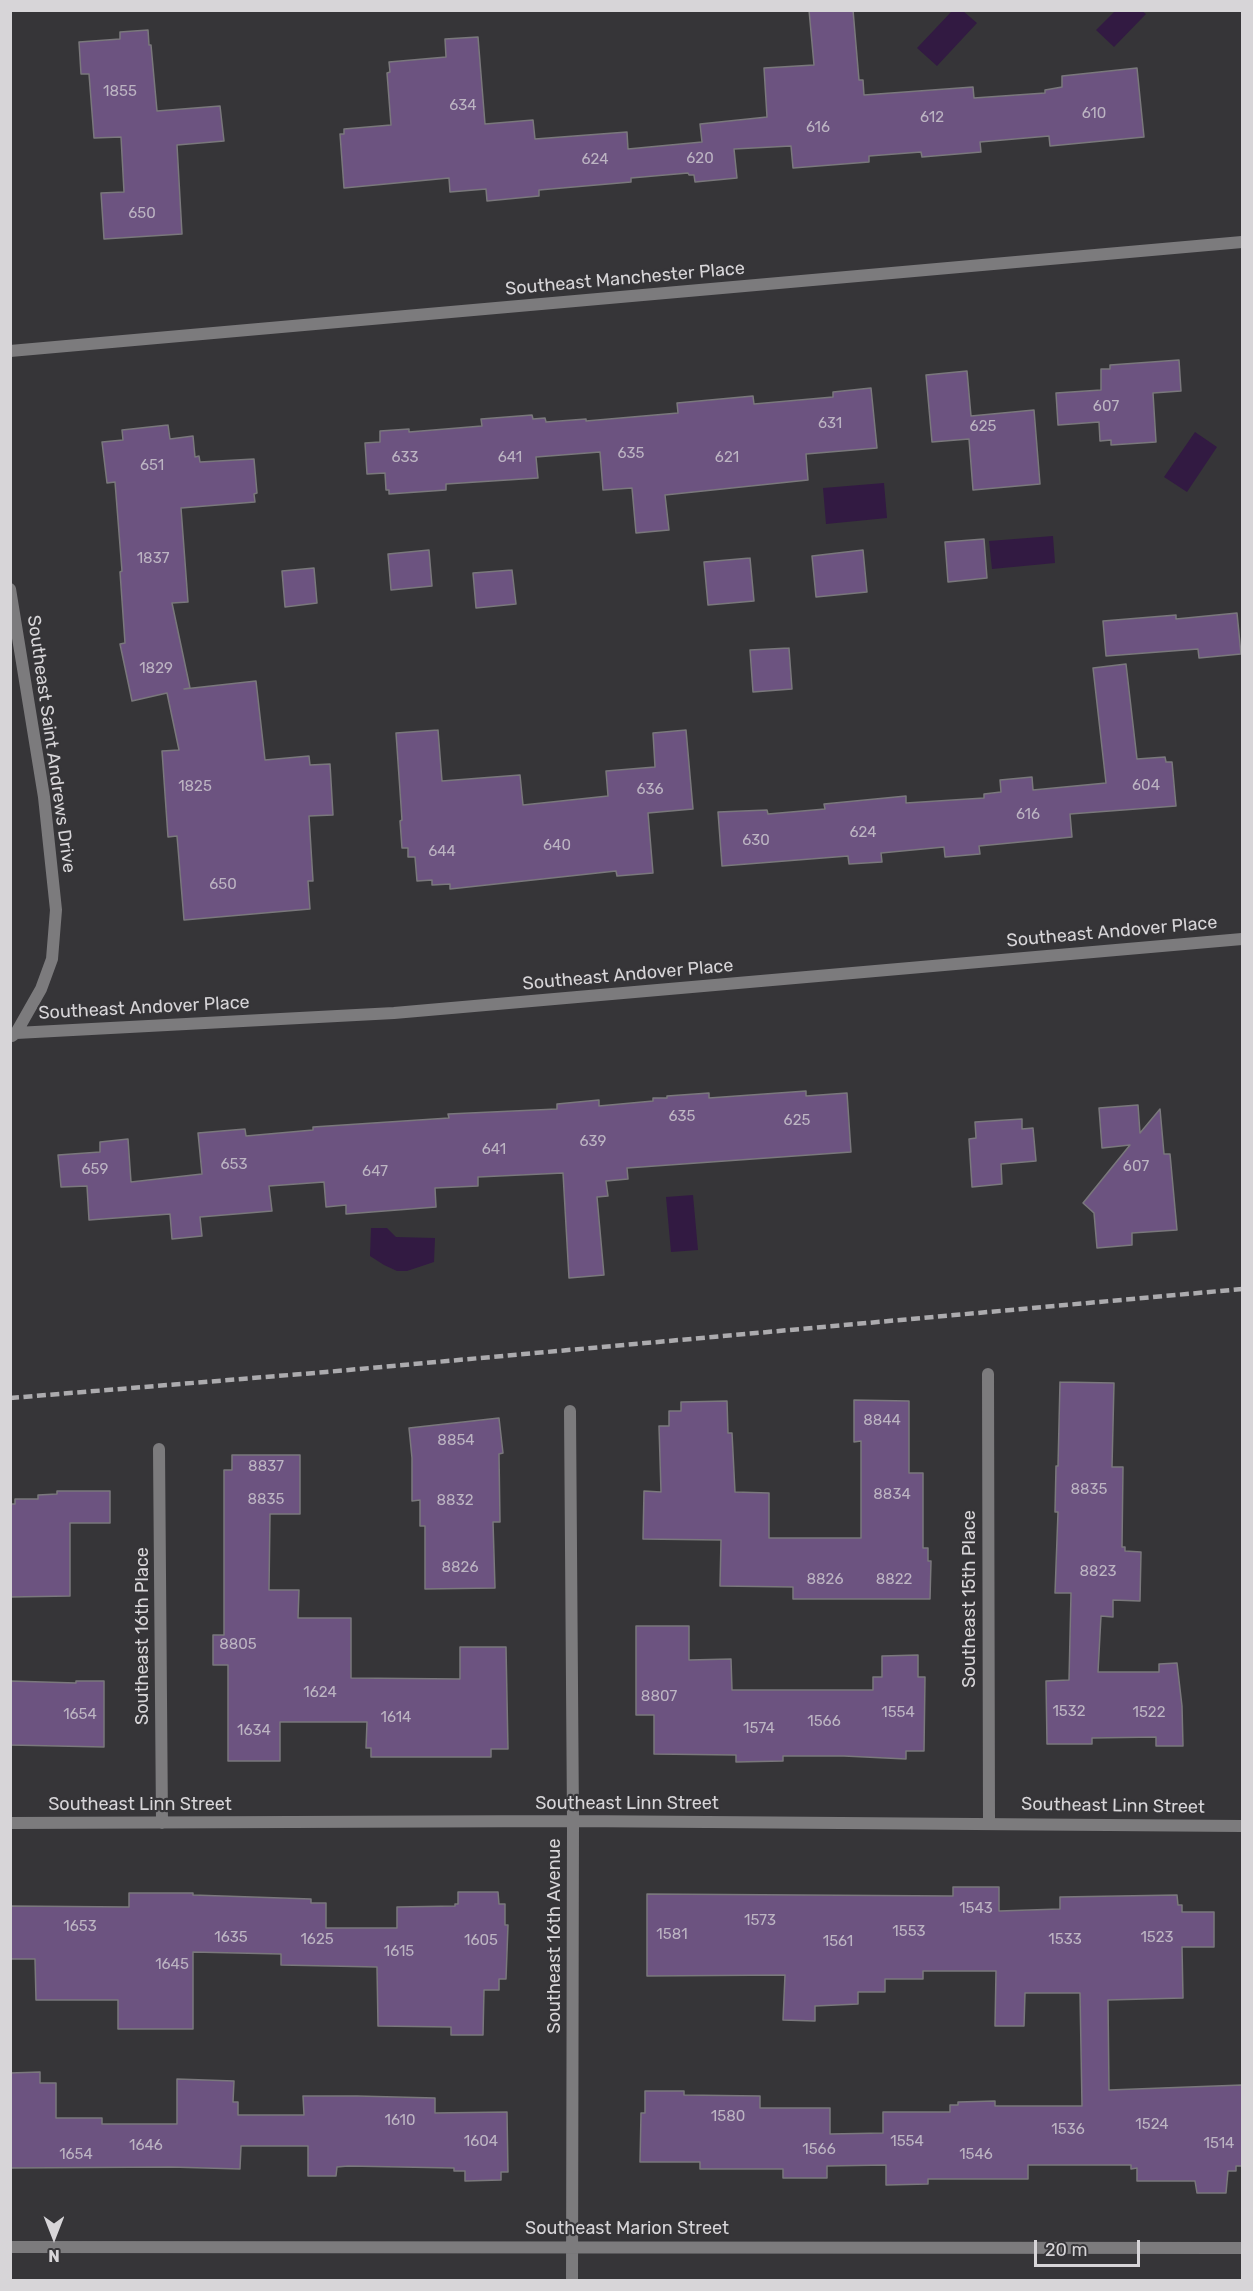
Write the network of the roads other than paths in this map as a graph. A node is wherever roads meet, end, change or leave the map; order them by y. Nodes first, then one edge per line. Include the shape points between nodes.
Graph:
1 (1242, 242) edge
2 (10, 351) edge
3 (10, 589) edge
4 (1242, 939) edge
5 (13, 1035) edge
6 (988, 1374) dead end
7 (570, 1411) dead end
8 (159, 1449) dead end
9 (573, 1821) junction
10 (10, 1823) edge
11 (162, 1823) junction
12 (989, 1823) junction
13 (1242, 1826) edge
14 (10, 2247) edge
15 (572, 2247) junction
16 (1242, 2248) edge
17 (572, 2280) edge

1 - 2 street, Southeast Manchester Place
3 - 5 street, Southeast Saint Andrews Drive via 44,797 56,910 52,959 41,988
4 - 5 street, Southeast Andover Place via 394,1013
6 - 12 street, Southeast 15th Place
7 - 9 street, Southeast 16th Avenue
8 - 11 street, Southeast 16th Place
9 - 11 street, Southeast Linn Street
9 - 12 street, Southeast Linn Street
9 - 15 street, Southeast 16th Avenue
10 - 11 street, Southeast Linn Street
12 - 13 street, Southeast Linn Street
14 - 15 street, Southeast Marion Street
15 - 16 street, Southeast Marion Street
15 - 17 street, Southeast 16th Avenue

